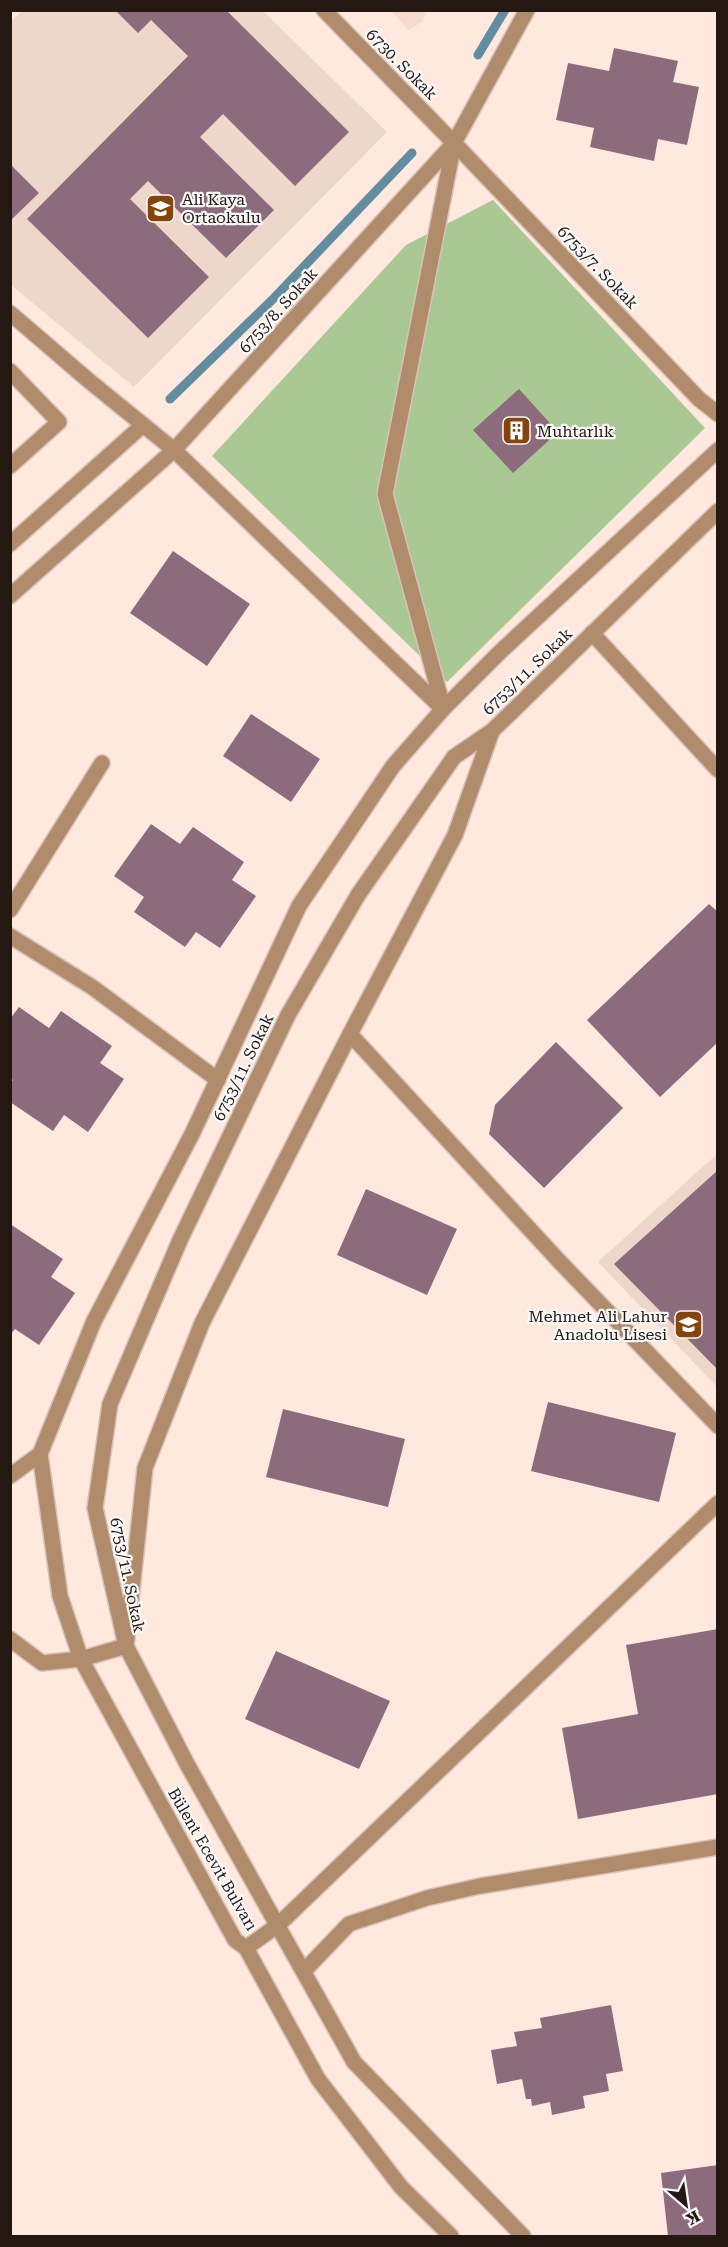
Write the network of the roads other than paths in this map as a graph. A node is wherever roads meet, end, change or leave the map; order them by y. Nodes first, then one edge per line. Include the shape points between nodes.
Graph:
1 (324, 10) edge
2 (527, 10) edge
3 (454, 143) junction
4 (10, 313) edge
5 (10, 371) edge
6 (717, 414) edge
7 (143, 425) junction
8 (174, 450) junction
9 (717, 450) edge
10 (10, 466) edge
11 (717, 511) edge
12 (10, 544) edge
13 (10, 596) edge
14 (592, 633) junction
15 (443, 709) junction
16 (492, 731) junction
17 (102, 763) dead end
18 (717, 770) edge
19 (10, 910) edge
20 (10, 936) edge
21 (350, 1034) junction
22 (218, 1080) junction
23 (717, 1426) edge
24 (40, 1454) junction
25 (10, 1476) edge
26 (717, 1503) edge
27 (10, 1638) edge
28 (126, 1646) junction
29 (81, 1659) junction
30 (717, 1847) edge
31 (278, 1925) junction
32 (246, 1948) junction
33 (304, 1971) junction
34 (451, 2236) edge
35 (523, 2236) edge

1 - 3 street, 6730. Sokak
2 - 3 street, 6753/8. Sokak
3 - 6 street, 6753/7. Sokak
3 - 8 street, 6753/8. Sokak
3 - 15 street via 385,494
4 - 7 street
5 - 10 street via 59,422
7 - 8 street
7 - 12 street
8 - 13 street, 6753/8. Sokak
8 - 15 street
9 - 15 street, 6753/11. Sokak
11 - 14 street, 6753/11. Sokak
14 - 16 street, 6753/11. Sokak
14 - 18 street
15 - 22 street, 6753/11. Sokak via 393,766 298,906
16 - 21 street via 455,835
16 - 28 street, 6753/11. Sokak via 454,758 358,895 288,1015 180,1240 110,1404 95,1508
17 - 19 street
20 - 22 street via 92,987
21 - 23 street
21 - 28 street via 202,1323 145,1468
22 - 24 street, 6753/11. Sokak via 94,1321
24 - 25 street
24 - 29 street, Bülent Ecevit Bulvarı via 60,1596
26 - 31 street
27 - 29 street, 6753/11. Sokak via 42,1663
28 - 29 street, 6753/11. Sokak
28 - 31 street, Bülent Ecevit Bulvarı
29 - 32 street, Bülent Ecevit Bulvarı via 235,1940
30 - 33 street via 427,1898 349,1924
31 - 32 street
31 - 33 street, Bülent Ecevit Bulvarı
32 - 34 street, Bülent Ecevit Bulvarı via 318,2079 401,2187
33 - 35 street, Bülent Ecevit Bulvarı via 354,2062

